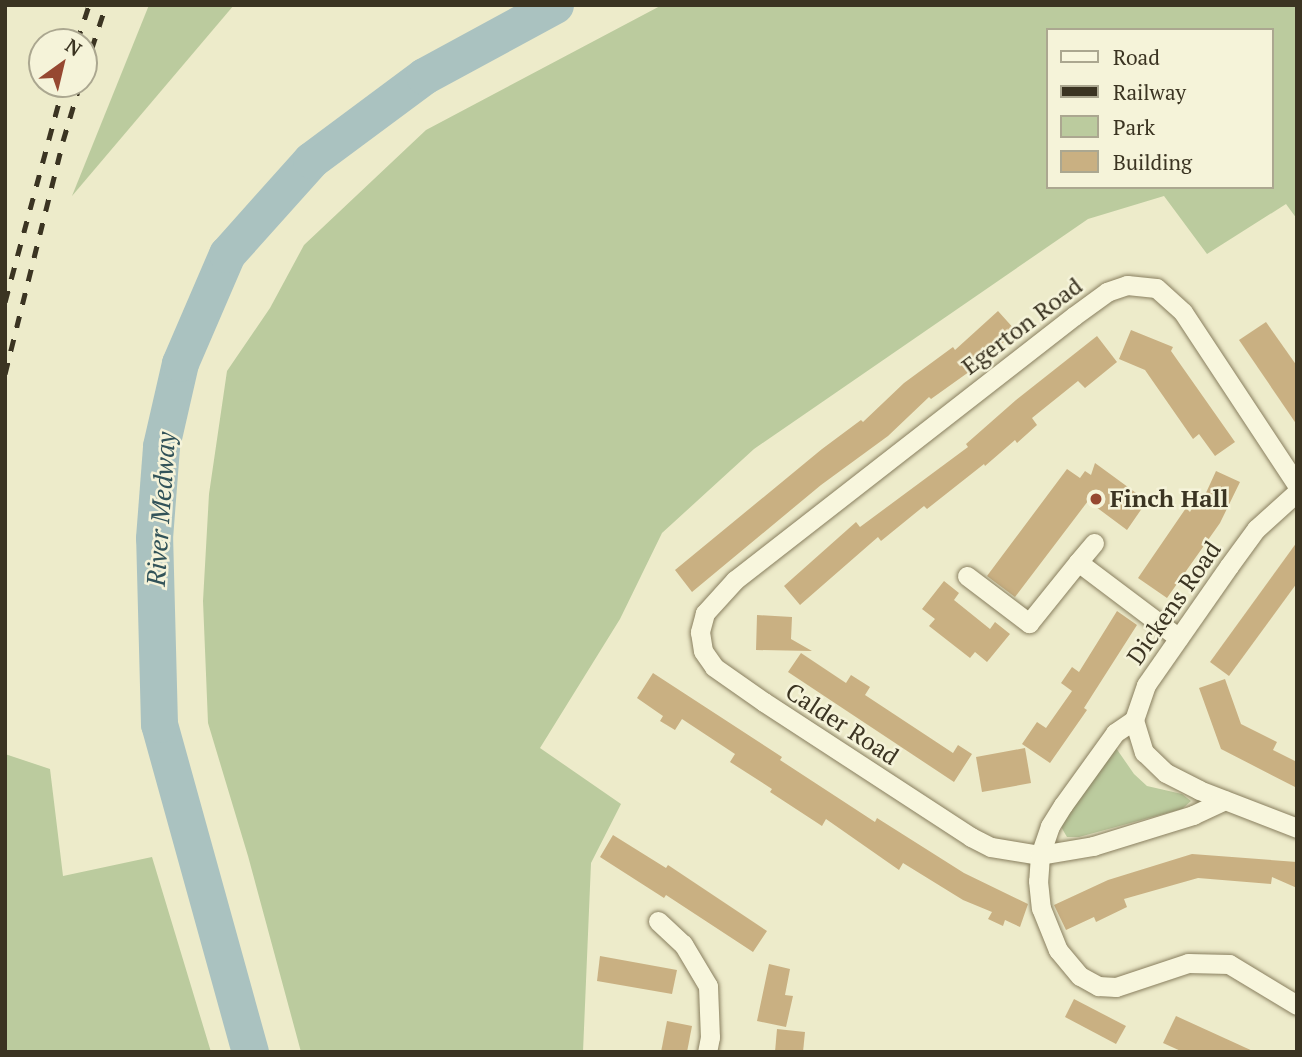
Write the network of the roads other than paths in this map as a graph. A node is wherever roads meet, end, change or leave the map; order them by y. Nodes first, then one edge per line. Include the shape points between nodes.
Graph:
1 (1297, 485) edge
2 (1297, 492) edge
3 (1094, 543) dead end
4 (1078, 562) junction
5 (967, 576) dead end
6 (735, 580) joint
7 (1179, 638) junction
8 (1133, 720) junction
9 (1225, 800) junction
10 (1297, 828) edge
11 (1040, 855) junction
12 (658, 921) dead end
13 (1297, 1005) edge
14 (707, 1052) edge

1 - 6 street, Egerton Road via 1183,312 1156,288 1127,285 1107,292 1074,316
2 - 7 street, Dickens Road via 1256,530
3 - 4 street
4 - 5 street via 1029,623
4 - 7 street
6 - 11 street, Calder Road via 705,613 700,632 703,652 721,674 971,837 1000,849
7 - 8 street, Dickens Road via 1146,685
8 - 9 street via 1138,741 1154,763 1178,781
8 - 11 street via 1115,733 1090,766 1050,826
9 - 10 street
9 - 11 street, Calder Road via 1193,815 1094,845
11 - 13 street via 1038,894 1046,923 1058,950 1088,981 1126,986 1176,966 1203,961 1240,968
12 - 14 street via 683,944 708,986

